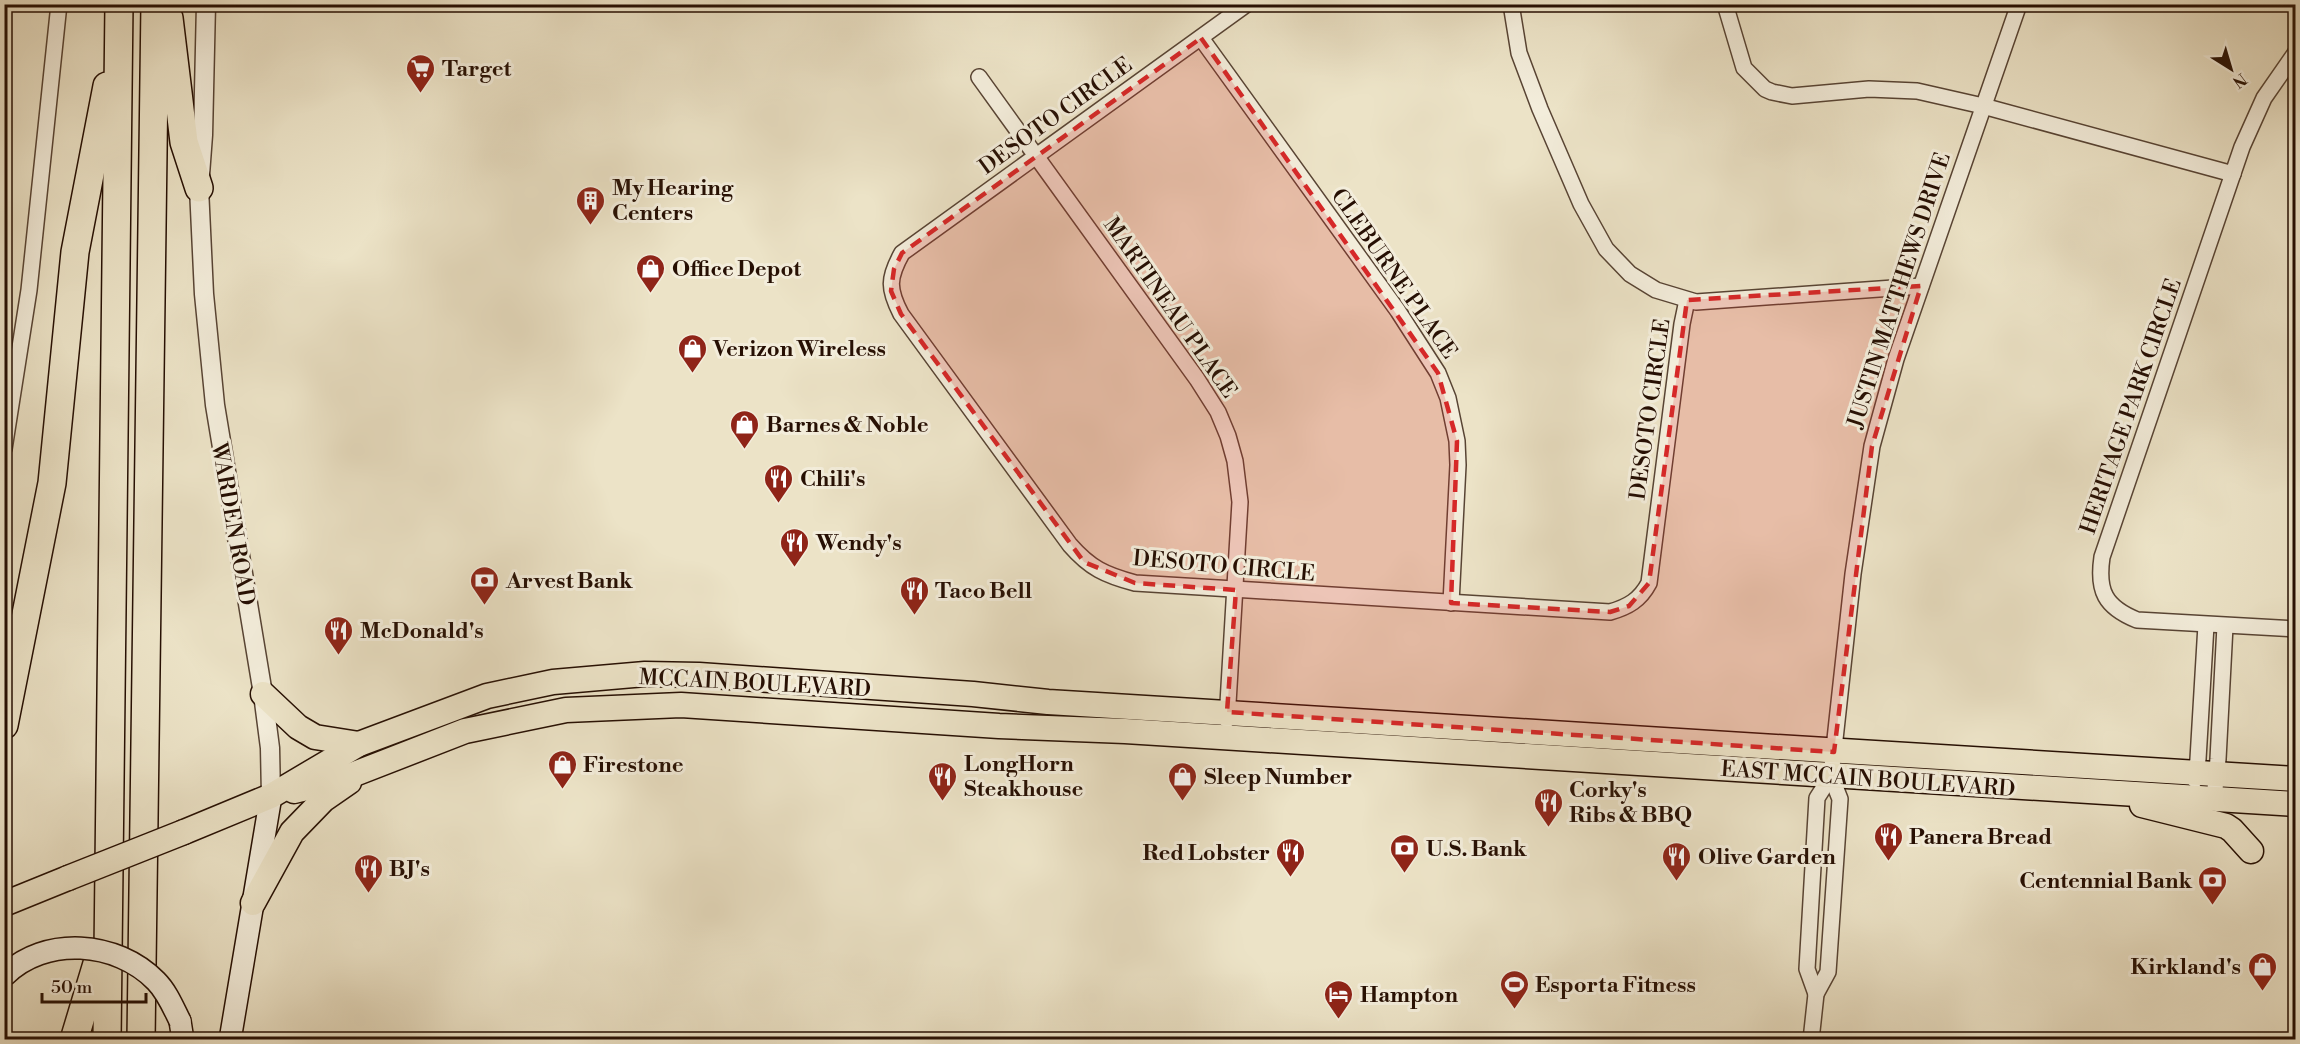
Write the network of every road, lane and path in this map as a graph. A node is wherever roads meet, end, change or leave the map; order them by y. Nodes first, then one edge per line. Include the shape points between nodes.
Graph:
1 (59, 4) edge
2 (155, 4) edge
3 (168, 4) edge
4 (206, 4) edge
5 (1247, 4) edge
6 (1511, 4) edge
7 (1725, 4) edge
8 (2019, 4) edge
9 (119, 14) edge
10 (1201, 38) junction
11 (2295, 52) edge
12 (979, 77) dead end
13 (1983, 106) junction
14 (1037, 156) junction
15 (2233, 174) junction
16 (199, 188) junction
17 (1921, 286) junction
18 (1687, 300) junction
19 (4, 449) edge
20 (1236, 590) junction
21 (1451, 603) junction
22 (2206, 625) junction
23 (2225, 626) junction
24 (2295, 629) edge
25 (263, 694) junction
26 (1227, 712) junction
27 (4, 725) edge
28 (1226, 738) junction
29 (359, 744) junction
30 (1834, 752) junction
31 (362, 772) junction
32 (2206, 774) junction
33 (1831, 776) junction
34 (2295, 779) edge
35 (2103, 792) junction
36 (271, 796) junction
37 (2204, 798) junction
38 (2295, 804) edge
39 (2251, 851) dead end
40 (253, 903) junction
41 (4, 904) edge
42 (108, 924) junction
43 (4, 976) edge
44 (1816, 994) junction
45 (182, 1030) edge
46 (74, 1040) edge
47 (107, 1040) edge
48 (141, 1040) edge
49 (230, 1040) edge
50 (1811, 1040) edge

1 - 19 street via 29,290
2 - 48 highway
3 - 16 highway via 184,142
4 - 16 street, WARDEN ROAD
5 - 10 street, DESOTO CIRCLE
6 - 18 street via 1520,53 1535,96 1596,234 1630,274 1656,290
7 - 13 street via 1744,68 1772,92 1792,96 1869,89 1917,91
8 - 13 street, JUSTIN MATTHEWS DRIVE
9 - 27 highway via 75,252 52,483
9 - 42 highway
10 - 14 street, DESOTO CIRCLE
10 - 21 street, CLEBURNE PLACE via 1398,311 1438,373 1457,441
11 - 15 street, HERITAGE PARK CIRCLE via 2264,98
12 - 14 street, MARTINEAU PLACE
13 - 15 street
13 - 17 street, JUSTIN MATTHEWS DRIVE
14 - 20 street, MARTINEAU PLACE via 1218,412 1235,461 1240,502
14 - 20 street, DESOTO CIRCLE via 902,253 891,281 894,300 1084,562 1135,583
15 - 22 street, HERITAGE PARK CIRCLE via 2102,557 2099,576 2106,598 2122,614 2137,620
16 - 25 street, WARDEN ROAD via 215,405
17 - 18 street via 1707,303
17 - 30 street, JUSTIN MATTHEWS DRIVE via 1872,446 1853,573
18 - 21 street, DESOTO CIRCLE via 1648,583 1639,598 1610,612
20 - 21 street, DESOTO CIRCLE
20 - 26 street, MARTINEAU PLACE
22 - 23 street, HERITAGE PARK CIRCLE
22 - 32 street
23 - 24 street, HERITAGE PARK CIRCLE
23 - 32 street via 2218,759
25 - 29 main road via 298,727 315,737
25 - 36 street, WARDEN ROAD
26 - 28 street, MARTINEAU PLACE
26 - 29 main road, MCCAIN BOULEVARD via 645,674 522,687
26 - 30 main road, EAST MCCAIN BOULEVARD
28 - 31 main road, MCCAIN BOULEVARD via 640,705 566,710 465,731
28 - 33 main road, EAST MCCAIN BOULEVARD
29 - 36 main road, MCCAIN BOULEVARD
30 - 32 main road, EAST MCCAIN BOULEVARD
30 - 33 street, JUSTIN MATTHEWS DRIVE
31 - 36 main road, MCCAIN BOULEVARD
31 - 40 main road via 323,800 292,832
32 - 34 main road, EAST MCCAIN BOULEVARD
32 - 37 street
33 - 35 main road, EAST MCCAIN BOULEVARD
33 - 44 street via 1840,799 1828,972
33 - 44 street via 1817,798 1807,969
35 - 37 main road, EAST MCCAIN BOULEVARD
35 - 39 main road via 2226,826
36 - 40 main road, WARDEN ROAD
36 - 41 main road, MCCAIN BOULEVARD, bridge
37 - 38 main road, EAST MCCAIN BOULEVARD
40 - 49 main road, WARDEN ROAD
42 - 46 highway
42 - 47 highway
43 - 45 main road, bridge via 33,956 60,948 82,947 117,955 156,981
44 - 50 street

